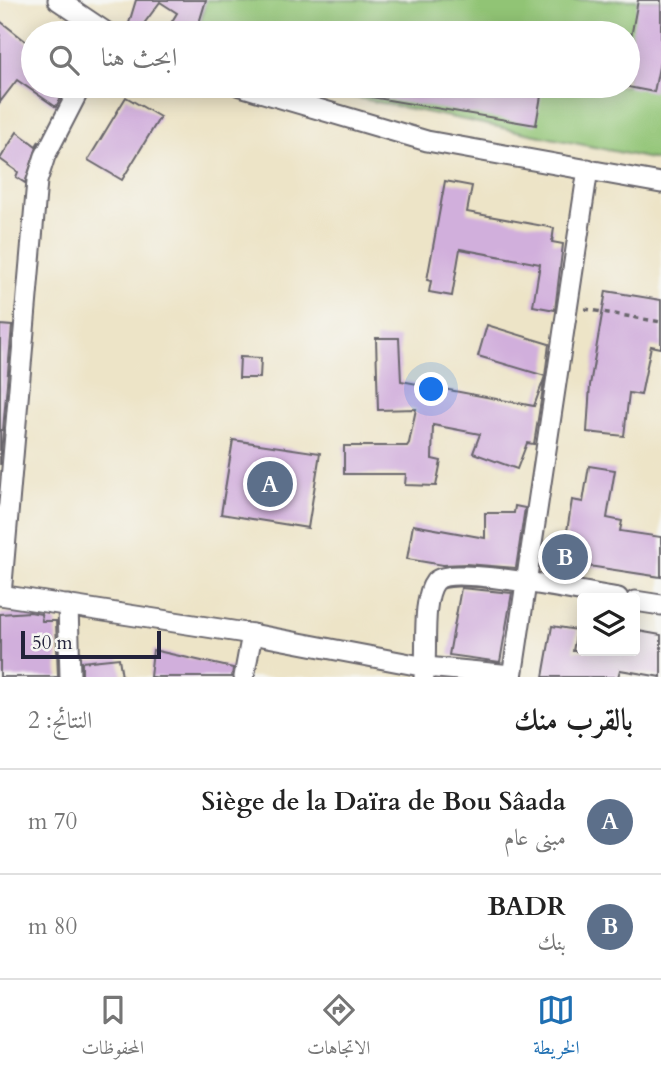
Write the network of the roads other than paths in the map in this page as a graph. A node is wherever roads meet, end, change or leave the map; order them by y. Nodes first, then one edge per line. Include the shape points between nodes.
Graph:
1 (58, 0) edge
2 (86, 7) edge
3 (97, 21) edge
4 (75, 98) edge
5 (281, 98) edge
6 (588, 169) junction
7 (661, 183) edge
8 (524, 583) junction
9 (587, 593) edge
10 (1, 595) edge
11 (640, 602) edge
12 (68, 605) junction
13 (661, 605) edge
14 (252, 634) junction
15 (425, 672) edge
16 (512, 676) edge
17 (70, 677) edge
18 (244, 677) edge

1 - 2 street
2 - 3 street
4 - 10 street via 37,181
5 - 6 street via 427,141
6 - 7 street
6 - 8 street
8 - 9 street
8 - 15 street via 461,573 437,579 429,597
8 - 16 street
10 - 12 street
11 - 13 street
12 - 14 street
12 - 17 street
14 - 15 street
14 - 18 street
15 - 16 street

